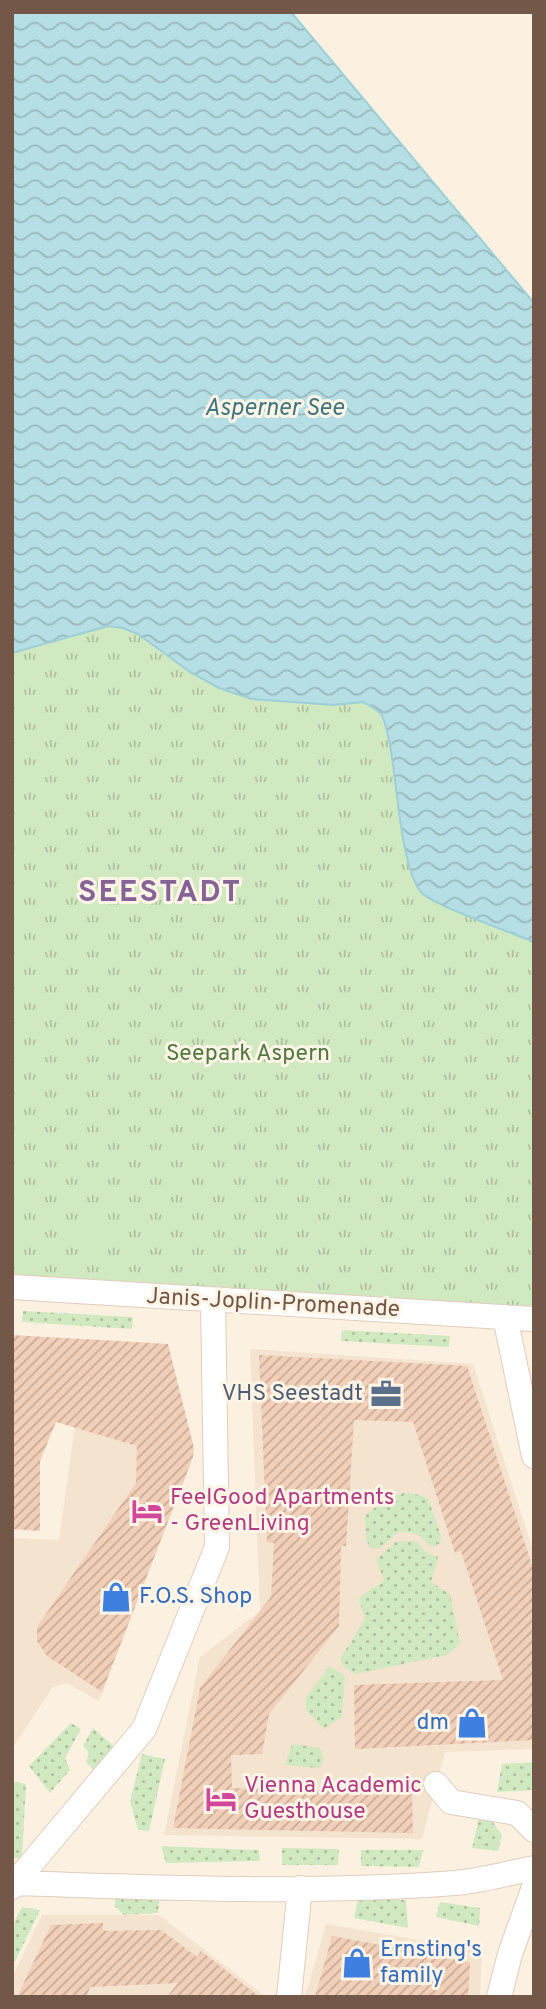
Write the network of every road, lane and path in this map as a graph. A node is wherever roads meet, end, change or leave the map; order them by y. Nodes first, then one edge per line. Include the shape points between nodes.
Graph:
1 (12, 1287) edge
2 (213, 1301) junction
3 (505, 1317) junction
4 (534, 1319) edge
5 (534, 1456) edge
6 (436, 1784) dead end
7 (534, 1830) edge
8 (534, 1868) edge
9 (14, 1885) edge
10 (534, 1887) edge
11 (300, 1888) junction
12 (289, 1997) edge
13 (499, 1997) edge

1 - 2 street, Janis-Joplin-Promenade
2 - 3 street, Janis-Joplin-Promenade
2 - 9 street via 217,1547 144,1729
3 - 4 street, Janis-Joplin-Promenade
3 - 5 street
6 - 7 street via 451,1802 517,1813
8 - 11 street via 458,1883
9 - 11 street
10 - 13 street
11 - 12 street

